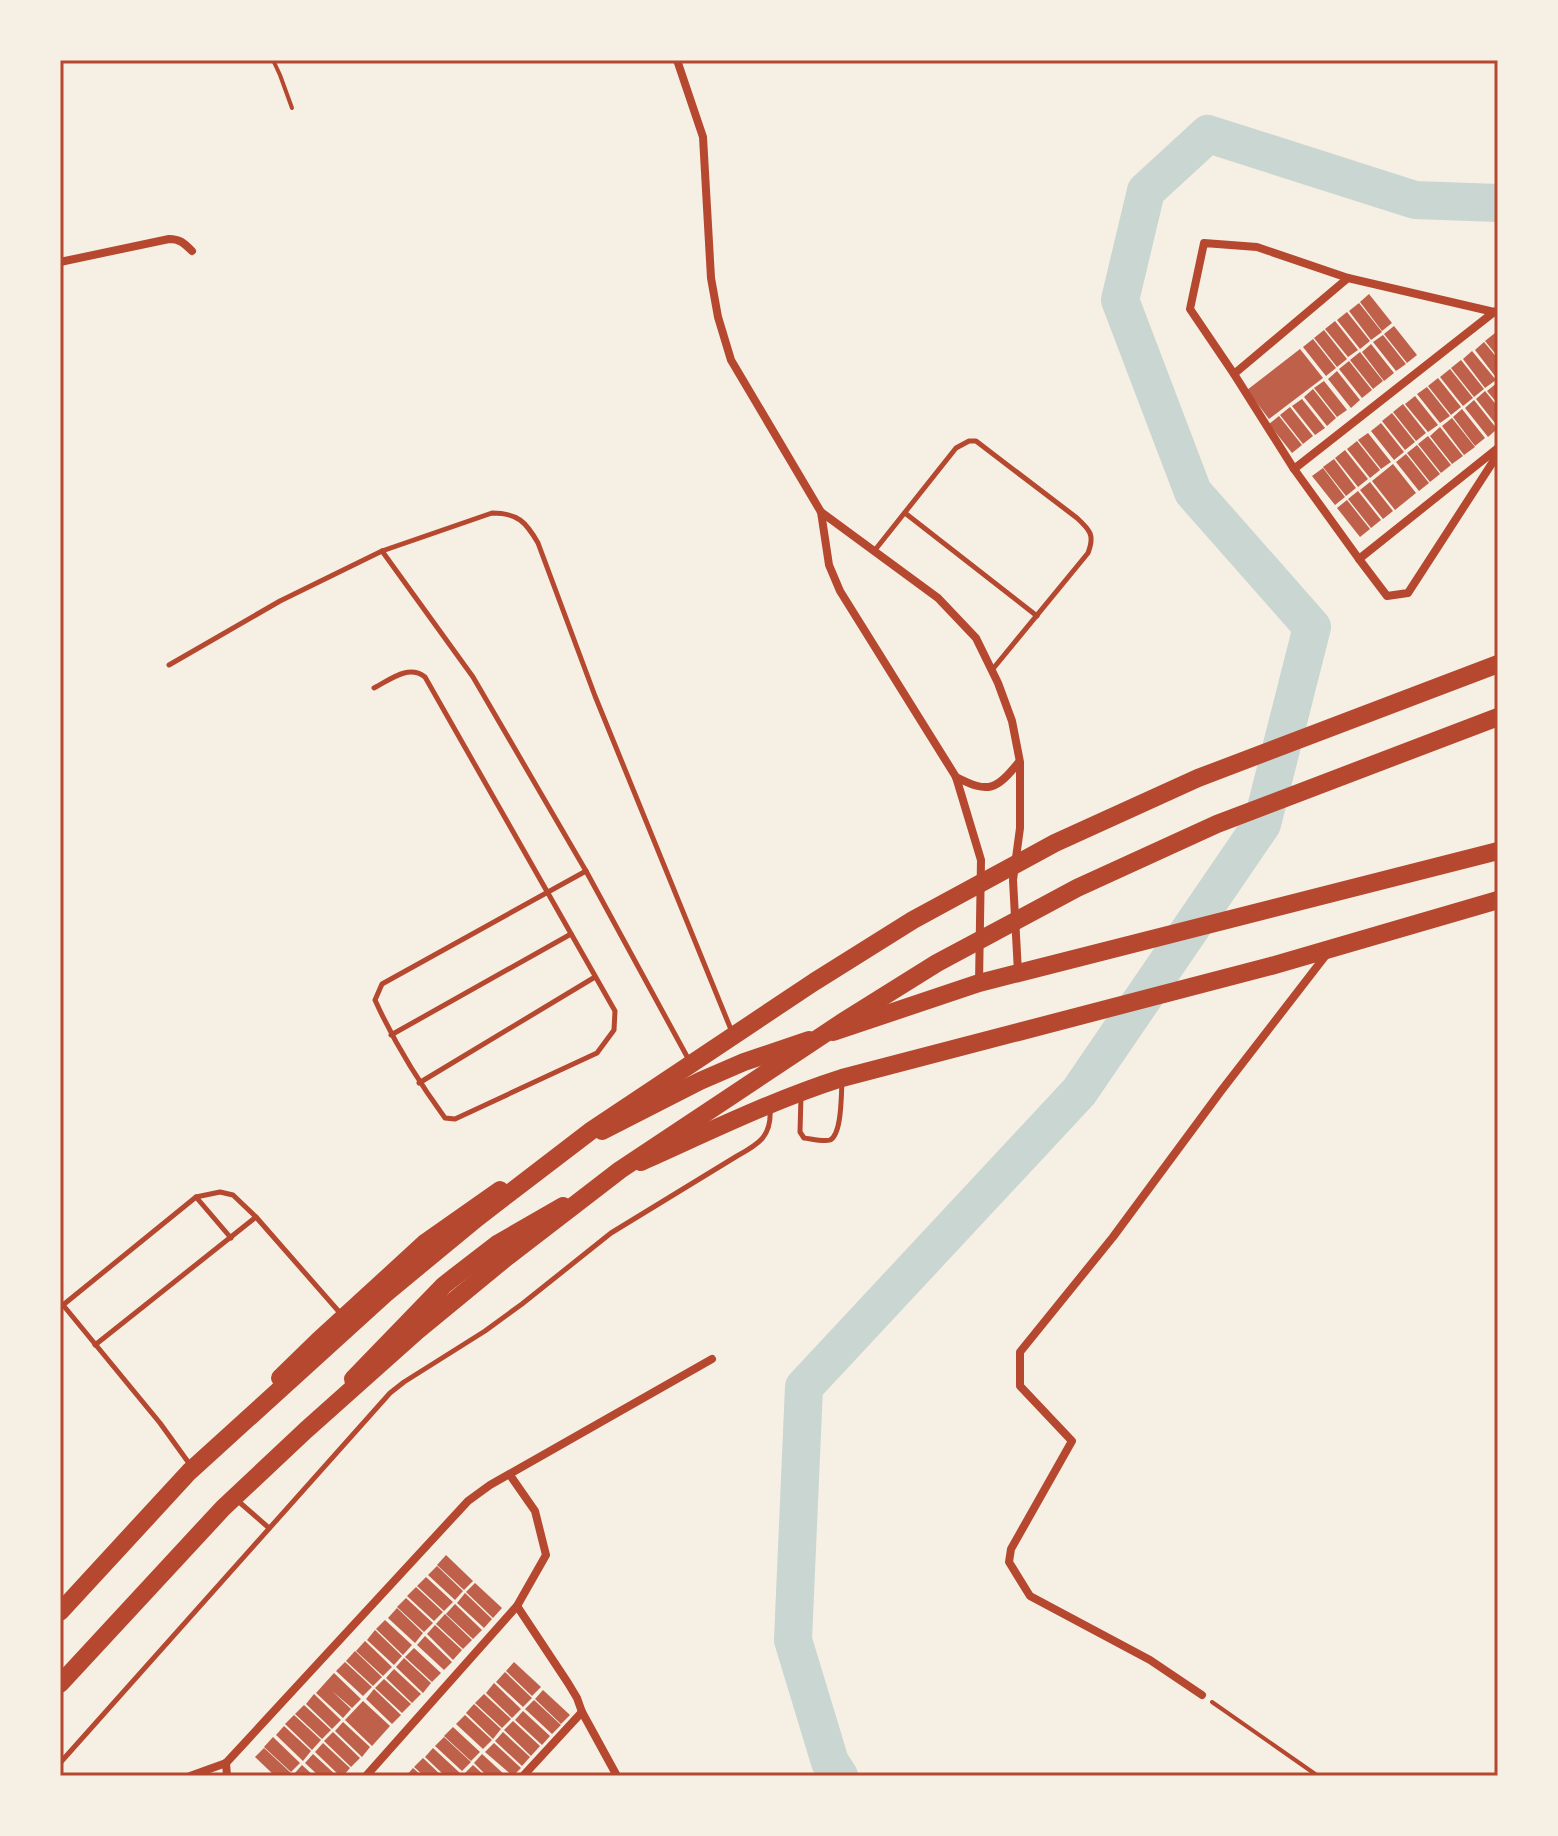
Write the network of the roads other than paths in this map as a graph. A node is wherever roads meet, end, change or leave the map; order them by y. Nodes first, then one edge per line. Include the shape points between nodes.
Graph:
1 (677, 60) edge
2 (192, 251) dead end
3 (60, 262) edge
4 (1348, 278) junction
5 (1496, 312) edge
6 (1234, 374) junction
7 (1498, 448) edge
8 (1498, 454) edge
9 (1294, 469) junction
10 (821, 512) junction
11 (905, 513) junction
12 (875, 550) junction
13 (382, 551) junction
14 (1359, 559) junction
15 (1037, 616) junction
16 (1498, 664) edge
17 (169, 665) dead end
18 (992, 671) junction
19 (374, 688) dead end
20 (1498, 717) edge
21 (1020, 762) junction
22 (956, 777) junction
23 (1498, 851) edge
24 (586, 871) junction
25 (547, 892) junction
26 (1498, 900) edge
27 (571, 934) junction
28 (1332, 948) junction
29 (1018, 973) junction
30 (595, 977) junction
31 (979, 983) junction
32 (391, 1035) junction
33 (739, 1047) dead end
34 (692, 1067) dead end
35 (842, 1078) junction
36 (419, 1083) junction
37 (801, 1091) junction
38 (770, 1104) junction
39 (196, 1197) junction
40 (256, 1217) junction
41 (231, 1238) junction
42 (62, 1304) edge
43 (344, 1318) junction
44 (95, 1345) junction
45 (712, 1359) dead end
46 (192, 1466) junction
47 (510, 1475) junction
48 (238, 1501) junction
49 (269, 1528) junction
50 (517, 1606) junction
51 (60, 1610) edge
52 (60, 1684) edge
53 (60, 1695) edge
54 (1202, 1695) road end
55 (582, 1712) junction
56 (60, 1763) edge
57 (226, 1763) junction
58 (190, 1776) edge
59 (227, 1776) edge
60 (366, 1776) edge
61 (523, 1776) edge
62 (617, 1776) edge

1 - 10 street via 703,137 711,278 731,360
2 - 3 street via 184,242 169,239
4 - 5 street
4 - 6 street
4 - 6 street via 1257,247 1204,243 1190,309
5 - 9 street
6 - 9 street
7 - 14 street
8 - 14 street via 1408,593 1387,596
9 - 14 street
10 - 12 street
10 - 22 street via 829,565 840,591
11 - 12 lane
11 - 15 lane
11 - 15 lane via 956,448 976,441 1077,518 1089,529 1088,553
12 - 18 street via 938,598 976,638
13 - 17 lane via 280,601
13 - 24 lane via 473,677
13 - 33 lane via 492,513 516,517 529,527
15 - 18 lane
16 - 51 highway via 1198,778 1055,843 913,920 814,982 592,1130 385,1294 189,1472
18 - 21 street via 1012,721
19 - 25 lane via 408,671 425,677
20 - 52 highway via 1217,824 1077,888 925,971 633,1162 417,1331 306,1430 223,1508
21 - 22 street via 989,788
21 - 29 street via 1013,880
22 - 31 street via 981,860
23 - 29 highway
24 - 25 lane
24 - 34 lane
25 - 27 lane
25 - 32 lane via 382,984 375,1000
26 - 28 highway
27 - 30 lane
27 - 32 lane
28 - 35 highway
28 - 54 street via 1020,1352 1020,1386 1072,1441 1011,1549 1009,1562 1030,1596 1150,1660
29 - 31 highway
30 - 36 lane
30 - 36 lane via 615,1011 616,1024 597,1053 455,1119 445,1118
31 - 43 highway via 744,1062 534,1166 426,1242
32 - 36 lane
35 - 37 highway
35 - 37 lane via 838,1127 828,1141 804,1138 800,1132
37 - 38 highway
38 - 48 highway via 640,1163 497,1244 444,1285
38 - 49 lane via 766,1134 757,1145 611,1233 485,1331 390,1393
39 - 40 lane via 233,1195
39 - 41 lane
39 - 42 lane
40 - 41 lane
40 - 43 lane
41 - 44 lane
42 - 44 lane
43 - 46 highway
44 - 46 lane
45 - 47 street
46 - 51 highway
47 - 50 street via 535,1511 546,1555
47 - 57 street via 468,1501
48 - 49 lane
48 - 53 highway
49 - 56 lane
50 - 55 street
50 - 60 street
55 - 61 street
55 - 62 street
57 - 58 street
57 - 59 street

